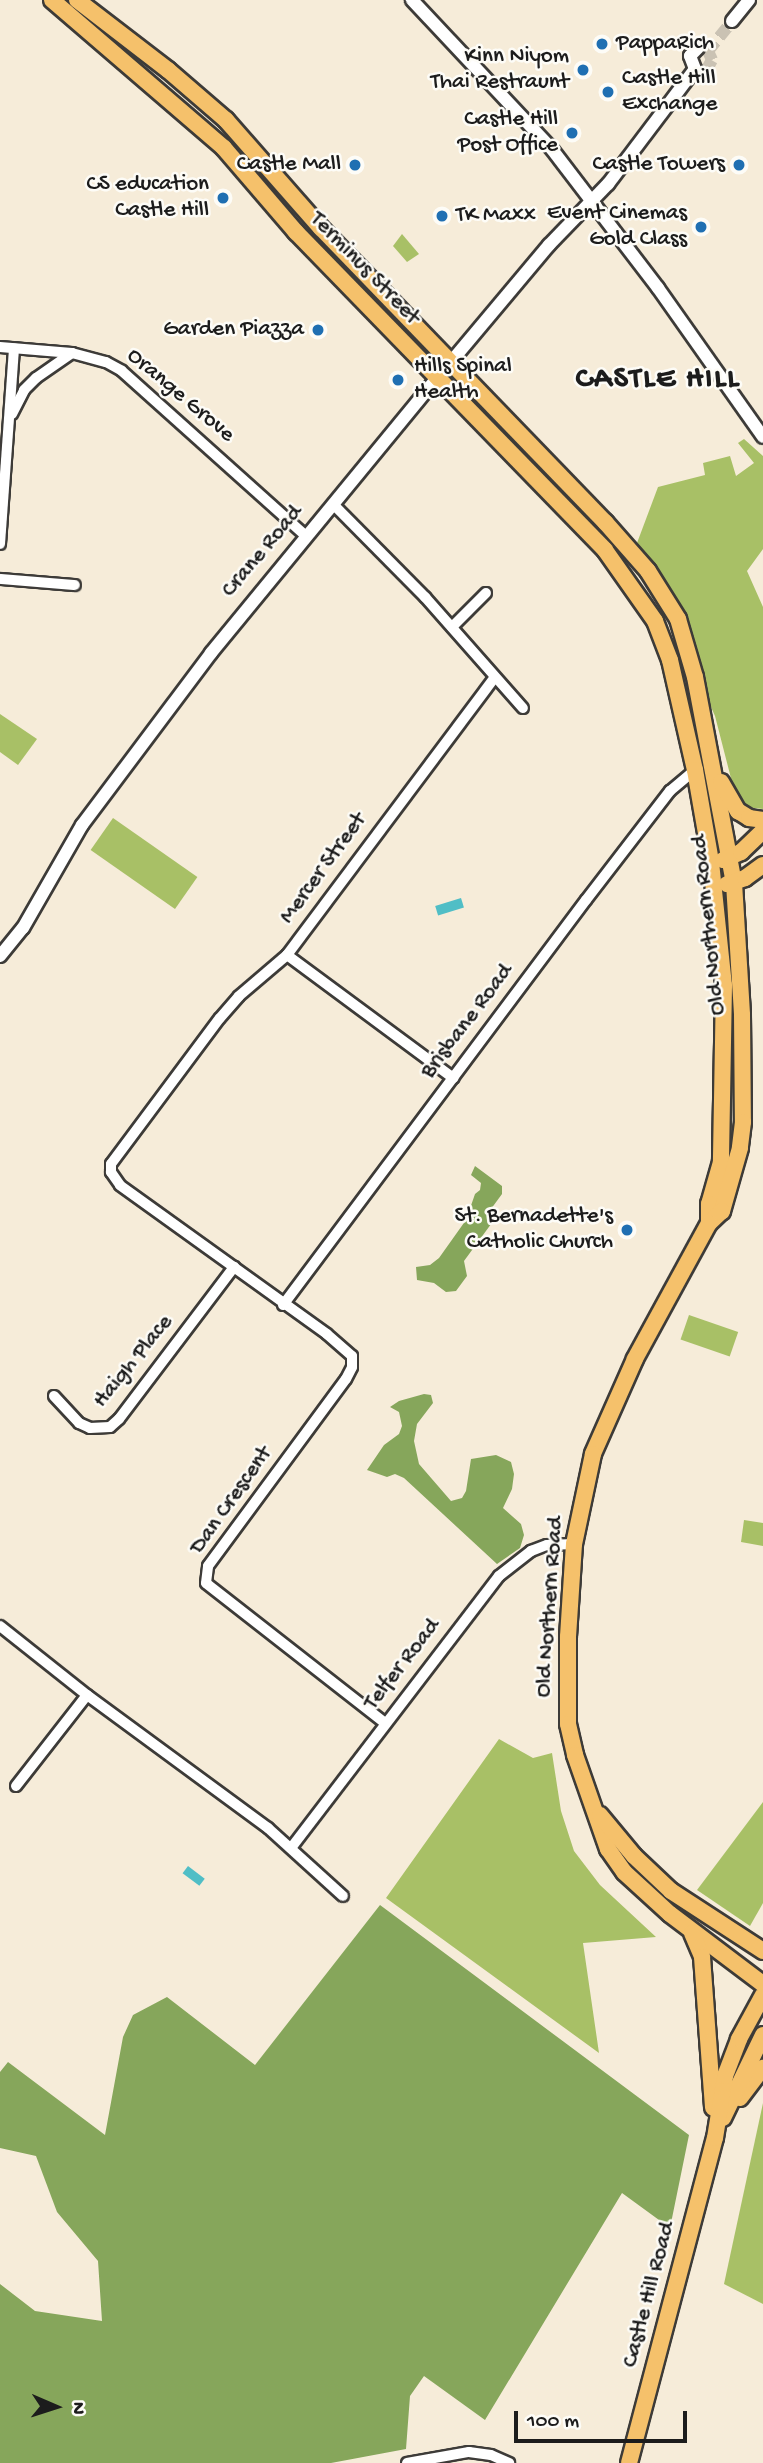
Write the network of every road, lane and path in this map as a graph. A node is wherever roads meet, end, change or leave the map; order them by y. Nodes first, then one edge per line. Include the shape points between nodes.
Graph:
1 (52, 0) edge
2 (77, 0) edge
3 (412, 0) edge
4 (749, 0) edge
5 (732, 21) tunnel mouth
6 (698, 48) dead end
7 (168, 70) junction
8 (155, 86) junction
9 (592, 201) junction
10 (0, 347) edge
11 (14, 349) junction
12 (72, 353) junction
13 (450, 363) junction
14 (438, 378) junction
15 (9, 420) junction
16 (763, 437) edge
17 (333, 504) junction
18 (605, 522) junction
19 (590, 535) junction
20 (306, 536) junction
21 (0, 544) edge
22 (630, 550) joint
23 (0, 579) edge
24 (631, 583) joint
25 (75, 584) dead end
26 (486, 593) dead end
27 (452, 627) junction
28 (494, 678) junction
29 (523, 708) dead end
30 (710, 760) junction
31 (695, 770) junction
32 (763, 820) edge
33 (763, 831) edge
34 (730, 859) junction
35 (710, 862) junction
36 (763, 865) edge
37 (734, 883) junction
38 (714, 886) junction
39 (287, 955) junction
40 (0, 956) edge
41 (453, 1078) junction
42 (709, 1223) junction
43 (234, 1268) junction
44 (283, 1305) junction
45 (54, 1396) dead end
46 (574, 1544) junction
47 (0, 1626) edge
48 (87, 1695) junction
49 (384, 1723) junction
50 (16, 1786) dead end
51 (594, 1808) junction
52 (291, 1848) junction
53 (343, 1896) dead end
54 (690, 1930) junction
55 (763, 1951) edge
56 (763, 1984) edge
57 (763, 1995) edge
58 (763, 2035) edge
59 (763, 2068) edge
60 (715, 2138) junction
61 (407, 2463) edge
62 (509, 2463) edge
63 (629, 2463) edge

1 - 8 main road, Terminus Street
2 - 7 main road, Terminus Street
3 - 9 street via 517,109
4 - 5 street
6 - 9 street, Crane Road via 689,60 701,69
7 - 8 main road
7 - 13 main road, Terminus Street via 226,120 321,229
8 - 14 main road, Terminus Street via 224,148 296,232
9 - 13 street, Crane Road
9 - 16 street
10 - 11 street, Orange Grove
11 - 12 street, Orange Grove
11 - 15 street
12 - 15 street via 24,390
12 - 20 street, Orange Grove via 122,371
13 - 14 main road, Crane Road
13 - 18 main road, Terminus Street
14 - 17 street, Crane Road
14 - 19 main road, Terminus Street
15 - 21 street
17 - 20 street, Crane Road
17 - 27 street
18 - 19 main road
18 - 22 main road, Terminus Street
19 - 24 main road, Terminus Street
20 - 40 street, Crane Road via 240,615 82,825 23,928
22 - 30 main road, Old Northern Road via 678,619 695,677
23 - 25 street
24 - 31 main road, Old Northern Road via 662,634
26 - 27 street
27 - 28 street
28 - 29 street
28 - 39 street, Mercer Street
30 - 31 main road
30 - 32 main road via 733,804 743,815
30 - 34 main road, Old Northern Road
31 - 35 main road, Old Northern Road
31 - 41 street, Brisbane Road via 670,791
33 - 34 main road
34 - 35 main road
34 - 37 main road, Old Northern Road
35 - 38 main road, Old Northern Road
36 - 37 main road
37 - 38 main road
37 - 42 main road, Old Northern Road via 743,1027 743,1122 722,1211
38 - 42 main road, Old Northern Road via 725,1042 721,1162 709,1204
39 - 41 street, Mercer Street
39 - 43 street via 220,1018 111,1164 120,1185
41 - 44 street, Brisbane Road
42 - 46 main road, Old Northern Road via 605,1420 585,1482
43 - 44 street
43 - 45 street, Haigh Place via 110,1427 90,1428 79,1423
44 - 49 street, Dan Crescent via 344,1347 353,1362 346,1379 208,1566 206,1583
46 - 49 street, Telfer Road via 547,1545 515,1560
46 - 51 main road, Old Northern Road via 568,1724
47 - 48 street
48 - 50 street
48 - 52 street
49 - 52 street, Telfer Road
51 - 54 main road, Old Northern Road via 608,1849 624,1872
51 - 55 main road, Old Northern Road via 663,1884
52 - 53 street
54 - 56 main road, Old Northern Road
54 - 60 main road via 702,1957
57 - 60 main road, Castle Hill Road via 731,2056
58 - 60 main road, Castle Hill Road
59 - 60 main road
60 - 63 main road, Castle Hill Road
61 - 62 street via 469,2452

